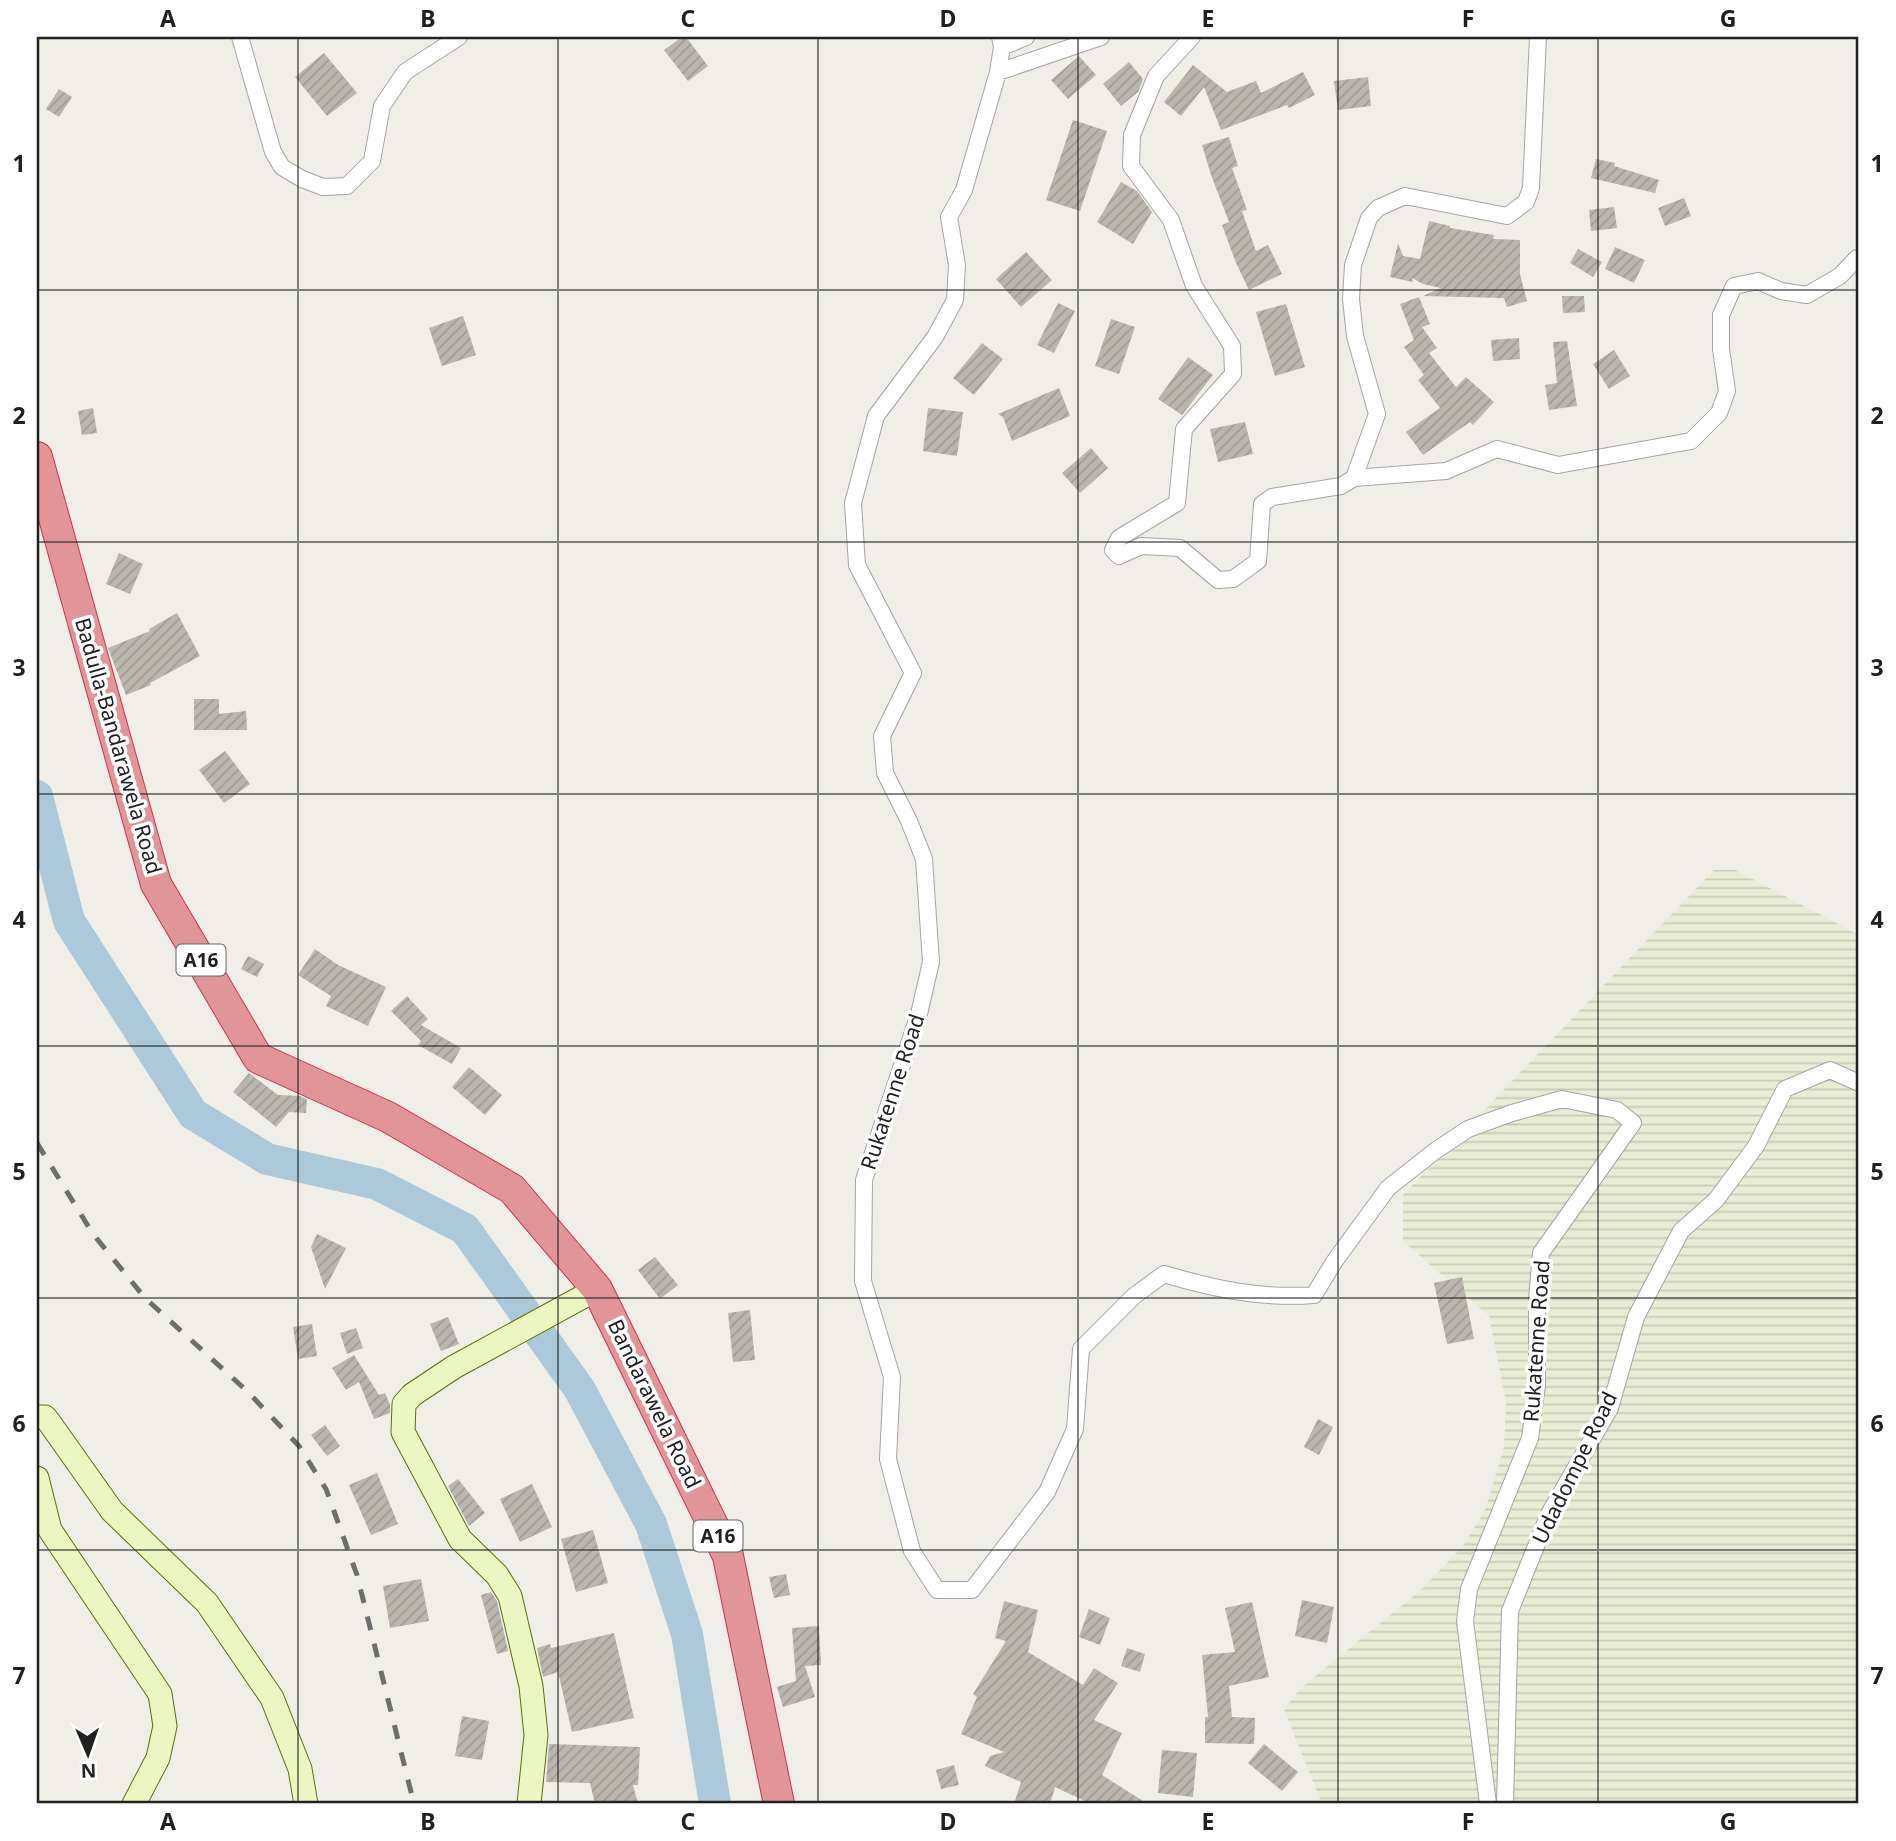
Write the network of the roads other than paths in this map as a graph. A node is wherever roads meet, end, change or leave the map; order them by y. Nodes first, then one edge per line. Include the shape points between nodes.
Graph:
1 (240, 37) edge
2 (459, 37) edge
3 (1026, 37) edge
4 (1101, 37) edge
5 (1192, 37) edge
6 (1538, 37) edge
7 (1001, 42) edge
8 (998, 72) junction
9 (1859, 257) edge
10 (37, 457) edge
11 (1354, 478) junction
12 (1859, 1083) edge
13 (597, 1289) junction
14 (37, 1417) edge
15 (37, 1478) edge
16 (134, 1804) edge
17 (306, 1804) edge
18 (529, 1804) edge
19 (779, 1804) edge
20 (1488, 1804) edge
21 (1505, 1804) edge

1 - 2 street via 273,152 282,167 323,187 347,186 372,161 382,106 405,72
3 - 7 street
4 - 8 street
5 - 11 street via 1156,76 1132,135 1131,166 1171,219 1194,286 1232,346 1234,374 1184,429 1177,503 1119,538 1113,550 1119,556 1141,545 1180,548 1218,580 1233,579 1258,561 1262,504 1272,497 1341,486
6 - 11 street via 1531,188 1526,202 1507,216 1405,196 1378,208 1369,218 1353,265 1351,299 1355,336 1377,414
7 - 8 street, Rukatenne Road
8 - 20 street, Rukatenne Road via 964,190 949,216 957,265 955,300 935,337 876,416 853,503 857,565 913,673 882,736 884,773 924,859 931,962 919,1014 864,1180 863,1281 892,1377 888,1459 912,1551 937,1590 972,1590 1047,1492 1075,1429 1081,1349 1134,1296 1164,1274 1257,1295 1314,1295 1388,1188 1468,1129 1562,1099 1617,1110 1633,1123 1541,1252 1537,1385 1530,1438 1469,1589 1465,1621
9 - 11 street via 1840,276 1807,295 1758,281 1734,286 1721,315 1727,390 1719,414 1690,441 1558,465 1497,449 1446,471
10 - 13 highway, Badulla-Bandarawela Road / A16 via 156,884 258,1058 388,1117 512,1189
12 - 21 street, Udadompe Road via 1830,1070 1785,1089 1756,1146 1716,1200 1681,1231 1636,1317 1610,1408 1549,1514 1510,1611
13 - 18 street via 454,1367 404,1404 403,1432 460,1539 498,1575 510,1597 531,1686 536,1735
13 - 19 highway, Bandarawela Road / A16 via 728,1556
14 - 17 street via 49,1422 112,1511 207,1603 272,1699 300,1769
15 - 16 street via 50,1530 160,1694 166,1726 158,1758

